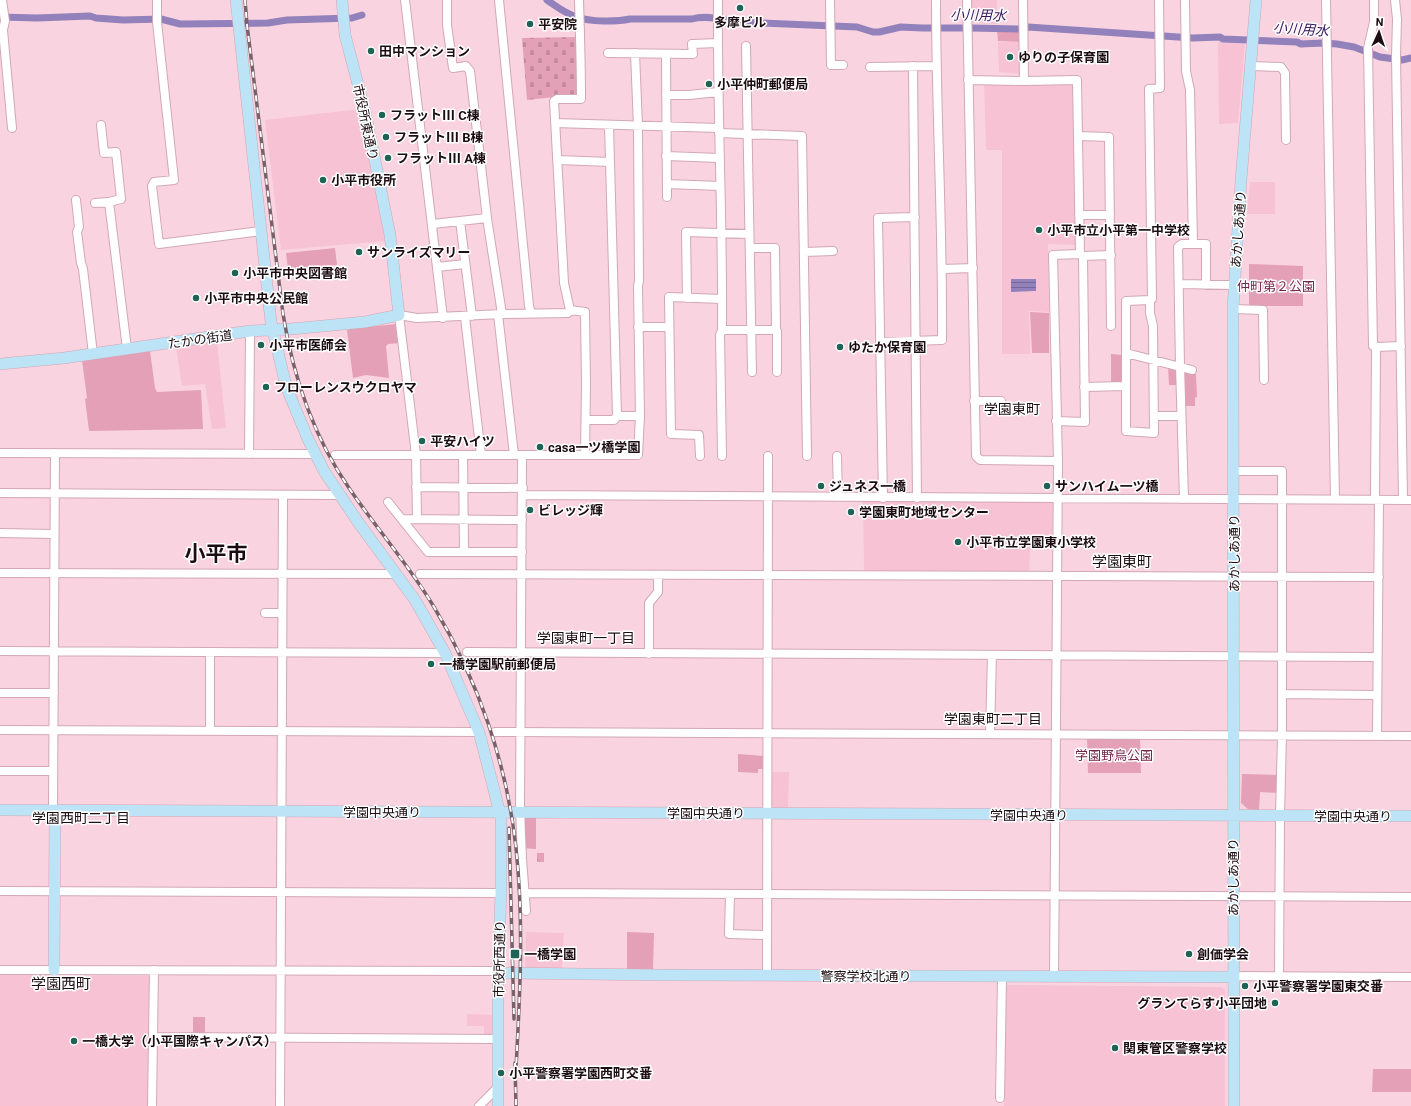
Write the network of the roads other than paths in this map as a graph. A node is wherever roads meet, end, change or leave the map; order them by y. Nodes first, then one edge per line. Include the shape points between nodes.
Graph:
1 (2, 0) edge
2 (157, 0) edge
3 (236, 0) edge
4 (342, 0) edge
5 (405, 0) edge
6 (447, 0) edge
7 (499, 0) edge
8 (579, 0) edge
9 (718, 0) edge
10 (830, 0) edge
11 (936, 0) edge
12 (967, 0) edge
13 (1023, 0) edge
14 (1159, 0) edge
15 (1185, 0) edge
16 (1256, 0) edge
17 (1326, 0) edge
18 (1374, 0) edge
19 (1395, 0) edge
20 (718, 43) junction
21 (746, 46) dead end
22 (608, 53) dead end
23 (635, 53) junction
24 (666, 54) junction
25 (843, 66) dead end
26 (913, 66) junction
27 (936, 66) junction
28 (1251, 66) junction
29 (870, 67) dead end
30 (968, 80) junction
31 (1024, 81) junction
32 (718, 92) junction
33 (666, 95) junction
34 (555, 123) junction
35 (101, 125) dead end
36 (609, 125) junction
37 (638, 126) junction
38 (666, 126) junction
39 (12, 128) dead end
40 (719, 130) junction
41 (747, 134) junction
42 (1079, 136) junction
43 (1286, 140) dead end
44 (666, 156) junction
45 (720, 158) junction
46 (558, 160) junction
47 (610, 162) junction
48 (667, 184) junction
49 (720, 186) junction
50 (667, 197) dead end
51 (76, 200) dead end
52 (109, 202) junction
53 (95, 203) dead end
54 (1079, 215) junction
55 (1110, 215) junction
56 (915, 217) junction
57 (487, 218) junction
58 (460, 221) junction
59 (432, 224) junction
60 (260, 231) junction
61 (722, 233) junction
62 (749, 234) junction
63 (1193, 244) junction
64 (750, 248) junction
65 (833, 251) dead end
66 (804, 252) junction
67 (1081, 255) junction
68 (1111, 255) junction
69 (465, 264) junction
70 (437, 267) junction
71 (942, 268) junction
72 (973, 268) junction
73 (1179, 284) junction
74 (1206, 284) junction
75 (1234, 285) junction
76 (687, 298) junction
77 (722, 298) junction
78 (1110, 300) junction
79 (1126, 300) junction
80 (1150, 300) junction
81 (1233, 309) junction
82 (570, 310) junction
83 (531, 313) junction
84 (500, 314) junction
85 (399, 315) junction
86 (468, 316) junction
87 (443, 318) junction
88 (1111, 326) dead end
89 (638, 327) junction
90 (669, 327) junction
91 (273, 329) junction
92 (722, 330) junction
93 (750, 330) junction
94 (776, 330) junction
95 (250, 331) junction
96 (880, 342) junction
97 (916, 342) junction
98 (1401, 346) junction
99 (1376, 347) junction
100 (127, 349) junction
101 (1126, 353) junction
102 (93, 354) junction
103 (1152, 360) junction
104 (0, 364) edge
105 (1180, 366) junction
106 (1192, 370) dead end
107 (752, 372) dead end
108 (777, 372) dead end
109 (1264, 380) dead end
110 (1126, 386) junction
111 (1084, 387) junction
112 (974, 401) junction
113 (1002, 401) dead end
114 (617, 416) junction
115 (640, 416) junction
116 (1154, 416) junction
117 (1181, 416) junction
118 (586, 420) junction
119 (1056, 422) junction
120 (0, 453) edge
121 (55, 453) junction
122 (249, 454) junction
123 (315, 454) junction
124 (335, 455) dead end
125 (416, 455) junction
126 (463, 455) junction
127 (481, 455) junction
128 (518, 455) junction
129 (585, 455) junction
130 (700, 456) dead end
131 (722, 456) dead end
132 (768, 456) dead end
133 (807, 456) dead end
134 (837, 456) dead end
135 (1058, 461) junction
136 (1234, 471) junction
137 (416, 487) junction
138 (463, 488) junction
139 (523, 492) junction
140 (0, 494) edge
141 (55, 494) junction
142 (283, 495) junction
143 (339, 495) junction
144 (769, 496) junction
145 (838, 497) junction
146 (883, 498) junction
147 (917, 498) junction
148 (1057, 498) junction
149 (1184, 499) junction
150 (1282, 499) junction
151 (1335, 499) junction
152 (1234, 500) junction
153 (1377, 500) junction
154 (1407, 500) edge
155 (388, 502) dead end
156 (402, 519) junction
157 (417, 519) junction
158 (464, 520) junction
159 (522, 520) junction
160 (0, 533) edge
161 (54, 534) junction
162 (464, 552) junction
163 (522, 552) junction
164 (54, 573) junction
165 (0, 574) edge
166 (283, 574) junction
167 (396, 574) junction
168 (420, 574) dead end
169 (522, 574) junction
170 (658, 575) junction
171 (768, 575) junction
172 (1056, 577) junction
173 (1379, 577) junction
174 (1234, 578) junction
175 (1282, 578) junction
176 (265, 613) dead end
177 (282, 613) junction
178 (0, 651) edge
179 (53, 652) junction
180 (210, 652) junction
181 (282, 652) junction
182 (467, 652) dead end
183 (445, 653) junction
184 (522, 653) junction
185 (649, 654) junction
186 (768, 654) junction
187 (992, 655) junction
188 (1056, 656) junction
189 (1234, 656) junction
190 (1282, 656) junction
191 (1377, 657) junction
192 (0, 693) edge
193 (54, 693) junction
194 (1282, 694) junction
195 (1377, 695) junction
196 (0, 730) edge
197 (54, 730) junction
198 (210, 731) junction
199 (281, 731) junction
200 (479, 732) junction
201 (495, 732) dead end
202 (520, 732) junction
203 (768, 733) junction
204 (990, 734) junction
205 (1056, 734) junction
206 (1234, 735) junction
207 (1282, 735) junction
208 (1377, 736) junction
209 (1411, 736) edge
210 (0, 771) edge
211 (53, 772) junction
212 (0, 810) edge
213 (54, 811) junction
214 (281, 811) junction
215 (499, 812) junction
216 (521, 812) junction
217 (767, 814) junction
218 (1055, 815) junction
219 (1233, 816) junction
220 (1280, 816) junction
221 (1411, 816) edge
222 (0, 891) edge
223 (54, 891) junction
224 (280, 892) junction
225 (501, 893) junction
226 (525, 893) junction
227 (730, 894) junction
228 (767, 894) junction
229 (1055, 895) junction
230 (1233, 895) junction
231 (1280, 896) junction
232 (1411, 897) edge
233 (526, 911) dead end
234 (767, 935) junction
235 (0, 970) edge
236 (54, 970) junction
237 (154, 970) junction
238 (280, 970) junction
239 (499, 972) junction
240 (767, 975) junction
241 (1279, 976) junction
242 (1002, 977) junction
243 (1054, 977) junction
244 (1233, 977) junction
245 (1411, 977) edge
246 (153, 1037) junction
247 (280, 1038) junction
248 (498, 1039) junction
249 (498, 1088) junction
250 (1000, 1098) dead end
251 (152, 1106) edge
252 (280, 1106) edge
253 (479, 1106) edge
254 (498, 1106) edge
255 (1234, 1106) edge

1 - 39 street via 2,30
2 - 60 street via 174,180 154,182 152,186 159,244
3 - 60 street, 市役所西通り
4 - 85 street, 市役所東通り via 345,35 366,111 390,235
5 - 59 street
6 - 57 street via 453,68 466,66 470,71
7 - 83 street
8 - 34 street via 581,99 554,101
9 - 20 street
10 - 25 street via 831,65
11 - 27 street
12 - 30 street
13 - 31 street
14 - 80 street via 1160,88 1149,89 1152,299
15 - 63 street via 1186,71 1190,90
16 - 28 street, あかしあ通り
17 - 151 street
18 - 99 street via 1374,22 1368,51 1373,346
19 - 98 street
20 - 24 street via 692,44 693,54
20 - 32 street
21 - 41 street
22 - 23 street
23 - 24 street
23 - 37 street
24 - 33 street
26 - 27 street
26 - 29 street
26 - 56 street
27 - 71 street
28 - 43 street via 1281,67 1285,74
28 - 75 street, あかしあ通り
30 - 31 street
30 - 72 street
31 - 42 street via 1077,80
32 - 33 street
32 - 40 street
33 - 38 street
34 - 36 street
34 - 46 street
35 - 52 street via 104,153 116,152 121,199
36 - 37 street
36 - 47 street
37 - 38 street
37 - 89 street
38 - 40 street
38 - 44 street
40 - 41 street
40 - 45 street
41 - 62 street
41 - 66 street via 802,136
42 - 54 street
42 - 55 street via 1109,137
44 - 45 street
44 - 48 street
45 - 49 street
46 - 47 street
46 - 82 street via 564,283
47 - 114 street
48 - 49 street
48 - 50 street
49 - 61 street
51 - 102 street via 79,227 77,232
52 - 53 street
52 - 100 street
54 - 55 street
54 - 67 street
55 - 68 street
56 - 96 street via 878,218
56 - 97 street
57 - 58 street
57 - 84 street
58 - 59 street
58 - 69 street
59 - 70 street
60 - 91 street, 市役所西通り
61 - 62 street
61 - 76 street via 686,232
61 - 77 street
62 - 64 street
63 - 73 street via 1182,244 1178,247
63 - 74 street via 1206,244
64 - 93 street
64 - 94 street via 775,248
65 - 66 street
66 - 133 street
67 - 68 street
67 - 111 street
67 - 119 street via 1053,255
68 - 78 street
69 - 70 street
69 - 86 street
70 - 87 street
71 - 72 street
71 - 97 street via 942,340
72 - 112 street
73 - 74 street
73 - 105 street
74 - 75 street
75 - 81 street, あかしあ通り
76 - 77 street
76 - 90 street via 669,297
77 - 92 street
78 - 79 street
78 - 88 street
79 - 80 street
79 - 101 street
80 - 103 street
81 - 109 street via 1264,310
81 - 136 street, あかしあ通り
82 - 83 street via 568,313
82 - 118 street via 585,312
83 - 84 street
84 - 86 street
84 - 128 street
85 - 87 street
85 - 91 street, たかの街道 via 368,321
85 - 125 street
86 - 87 street
86 - 127 street
89 - 90 street
89 - 115 street
90 - 130 street via 671,434 699,435
91 - 95 street, たかの街道
91 - 123 street, 市役所西通り via 286,386
92 - 93 street
92 - 131 street
93 - 94 street
93 - 107 street
94 - 108 street
95 - 100 street, たかの街道
95 - 122 street
96 - 97 street
96 - 146 street
97 - 147 street
98 - 99 street
98 - 154 street
99 - 153 street
100 - 102 street, たかの街道
101 - 103 street
101 - 110 street
102 - 104 street, たかの街道
103 - 105 street
103 - 116 street
105 - 106 street
105 - 117 street
110 - 111 street
110 - 116 street via 1126,431 1154,433
111 - 119 street via 1085,422
112 - 113 street
112 - 135 street via 976,456 980,460
114 - 115 street
114 - 118 street via 614,420
115 - 129 street via 638,455
116 - 117 street
117 - 149 street
118 - 129 street
119 - 135 street
120 - 121 street
121 - 122 street
121 - 141 street
122 - 123 street
123 - 143 street, 市役所西通り
124 - 125 street
125 - 126 street
125 - 137 street
126 - 127 street
126 - 138 street
127 - 128 street
128 - 129 street
128 - 139 street
132 - 144 street
134 - 145 street
135 - 148 street
136 - 150 street via 1282,471
136 - 152 street, あかしあ通り
137 - 138 street
137 - 157 street
138 - 139 street
138 - 158 street
139 - 144 street
139 - 159 street
140 - 141 street
141 - 142 street
141 - 161 street
142 - 143 street
142 - 166 street
143 - 167 street, 市役所西通り
144 - 145 street
144 - 171 street
145 - 146 street
146 - 147 street
147 - 148 street
148 - 149 street
148 - 172 street
149 - 152 street
150 - 151 street
150 - 152 street
150 - 175 street
151 - 153 street
152 - 174 street, あかしあ通り
153 - 154 street
153 - 173 street
155 - 156 street
156 - 157 street
156 - 162 street via 428,552
157 - 158 street
158 - 159 street
158 - 162 street
159 - 163 street
160 - 161 street
161 - 164 street
162 - 163 street
163 - 169 street
164 - 165 street
164 - 166 street
164 - 179 street
166 - 167 street
166 - 177 street
167 - 183 street, 市役所西通り
168 - 169 street
169 - 170 street
169 - 184 street
170 - 171 street
170 - 185 street via 658,592 649,603
171 - 172 street
171 - 186 street
172 - 174 street
172 - 188 street
173 - 175 street
173 - 191 street
174 - 175 street
174 - 189 street, あかしあ通り
175 - 190 street
176 - 177 street
177 - 181 street
178 - 179 street
179 - 180 street
179 - 193 street
180 - 181 street
180 - 198 street
181 - 183 street
181 - 199 street
182 - 184 street
183 - 200 street, 市役所西通り
184 - 185 street
184 - 202 street
185 - 186 street
186 - 187 street
186 - 203 street
187 - 188 street
187 - 204 street
188 - 189 street
188 - 205 street
189 - 190 street
189 - 206 street, あかしあ通り
190 - 191 street
190 - 194 street
191 - 195 street
192 - 193 street
193 - 197 street
194 - 195 street
194 - 207 street
195 - 208 street
196 - 197 street
197 - 198 street
197 - 211 street
198 - 199 street
199 - 200 street
199 - 214 street
200 - 215 street, 市役所西通り
201 - 202 street
202 - 203 street
202 - 216 street
203 - 204 street
203 - 217 street
204 - 205 street
205 - 206 street
205 - 218 street
206 - 207 street
206 - 219 street, あかしあ通り
207 - 208 street
207 - 220 street
208 - 209 street
210 - 211 street
211 - 213 street
212 - 213 street, 学園中央通り
213 - 214 street, 学園中央通り
213 - 223 street
214 - 215 street, 学園中央通り
214 - 224 street
215 - 216 street, 学園中央通り
215 - 225 street, 市役所西通り
216 - 217 street, 学園中央通り
216 - 226 street
217 - 218 street, 学園中央通り
217 - 228 street
218 - 219 street, 学園中央通り
218 - 229 street
219 - 220 street, 学園中央通り
219 - 230 street, あかしあ通り
220 - 221 street, 学園中央通り
220 - 231 street
222 - 223 street
223 - 224 street
223 - 236 street
224 - 225 street
224 - 238 street
225 - 239 street, 市役所西通り
226 - 227 street
226 - 233 street
227 - 228 street
227 - 234 street via 730,934
228 - 229 street
228 - 234 street
229 - 230 street
229 - 243 street
230 - 231 street
230 - 244 street, あかしあ通り
231 - 232 street
231 - 241 street
234 - 240 street
235 - 236 street
236 - 237 street
237 - 238 street
237 - 246 street
238 - 239 street
238 - 247 street
239 - 240 street, 警察学校北通り
239 - 248 street, 市役所西通り
240 - 242 street, 警察学校北通り
241 - 244 street
241 - 245 street
242 - 243 street, 警察学校北通り
242 - 250 street
243 - 244 street, 警察学校北通り
244 - 255 street, あかしあ通り
246 - 247 street
246 - 251 street
247 - 248 street
247 - 252 street
248 - 249 street, 市役所西通り
249 - 253 street
249 - 254 street, 市役所西通り

